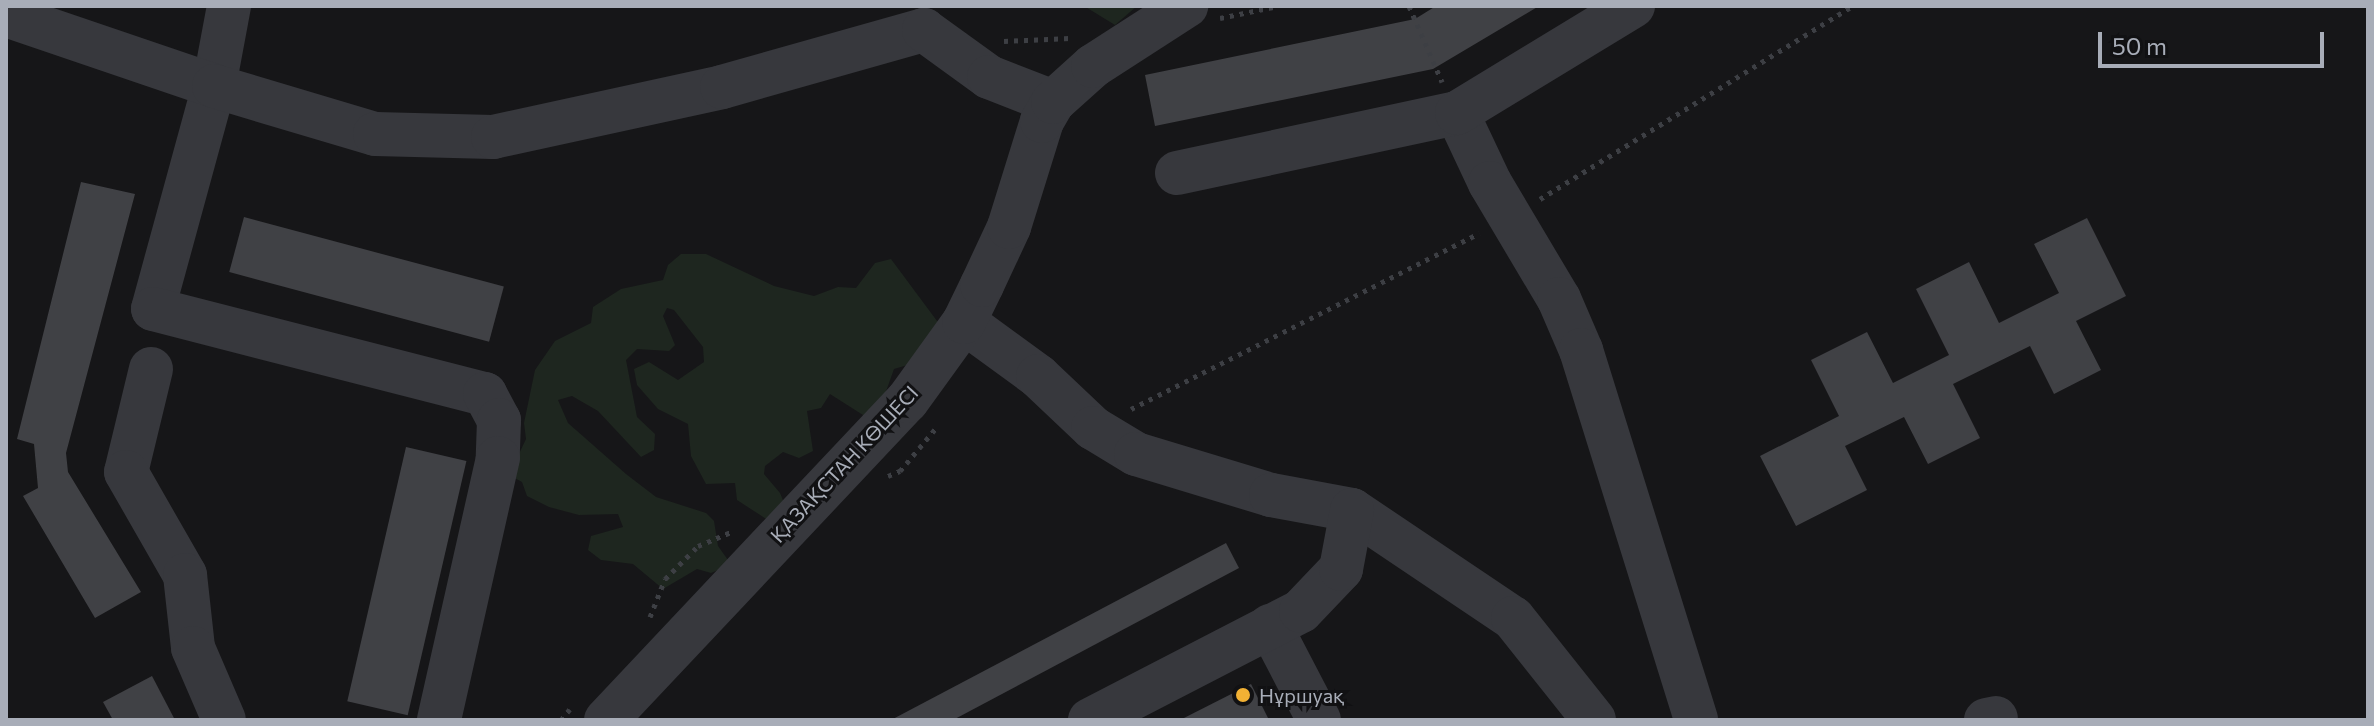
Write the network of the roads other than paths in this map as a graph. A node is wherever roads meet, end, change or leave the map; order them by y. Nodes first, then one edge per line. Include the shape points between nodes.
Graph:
1 (229, 6) edge
2 (1186, 6) edge
3 (1633, 6) edge
4 (6, 15) edge
5 (911, 18) edge
6 (214, 86) junction
7 (1053, 102) junction
8 (1457, 113) junction
9 (1177, 173) dead end
10 (964, 322) junction
11 (151, 369) dead end
12 (1352, 510) junction
13 (1270, 626) junction
14 (594, 708) edge
15 (224, 720) edge
16 (439, 720) edge
17 (1090, 720) edge
18 (1319, 720) edge
19 (1594, 720) edge
20 (1696, 720) edge

1 - 6 street
2 - 7 street, ҚАЗАҚСТАН КӨШЕСІ via 1093,66
3 - 8 street
4 - 6 street
5 - 6 street via 722,87 493,137 375,134
5 - 7 street via 989,77
6 - 16 street via 153,309 485,394 499,420 498,458
7 - 10 street, ҚАЗАҚСТАН КӨШЕСІ via 1042,121 1009,227
8 - 9 street
8 - 20 street via 1490,183 1559,299 1581,350
10 - 12 street via 1038,376 1093,428 1136,454 1271,495
10 - 14 street, ҚАЗАҚСТАН КӨШЕСІ via 907,401
11 - 15 street via 126,472 185,575 193,648
12 - 13 street via 1341,569 1301,611
12 - 19 street via 1513,618
13 - 17 street
13 - 18 street

